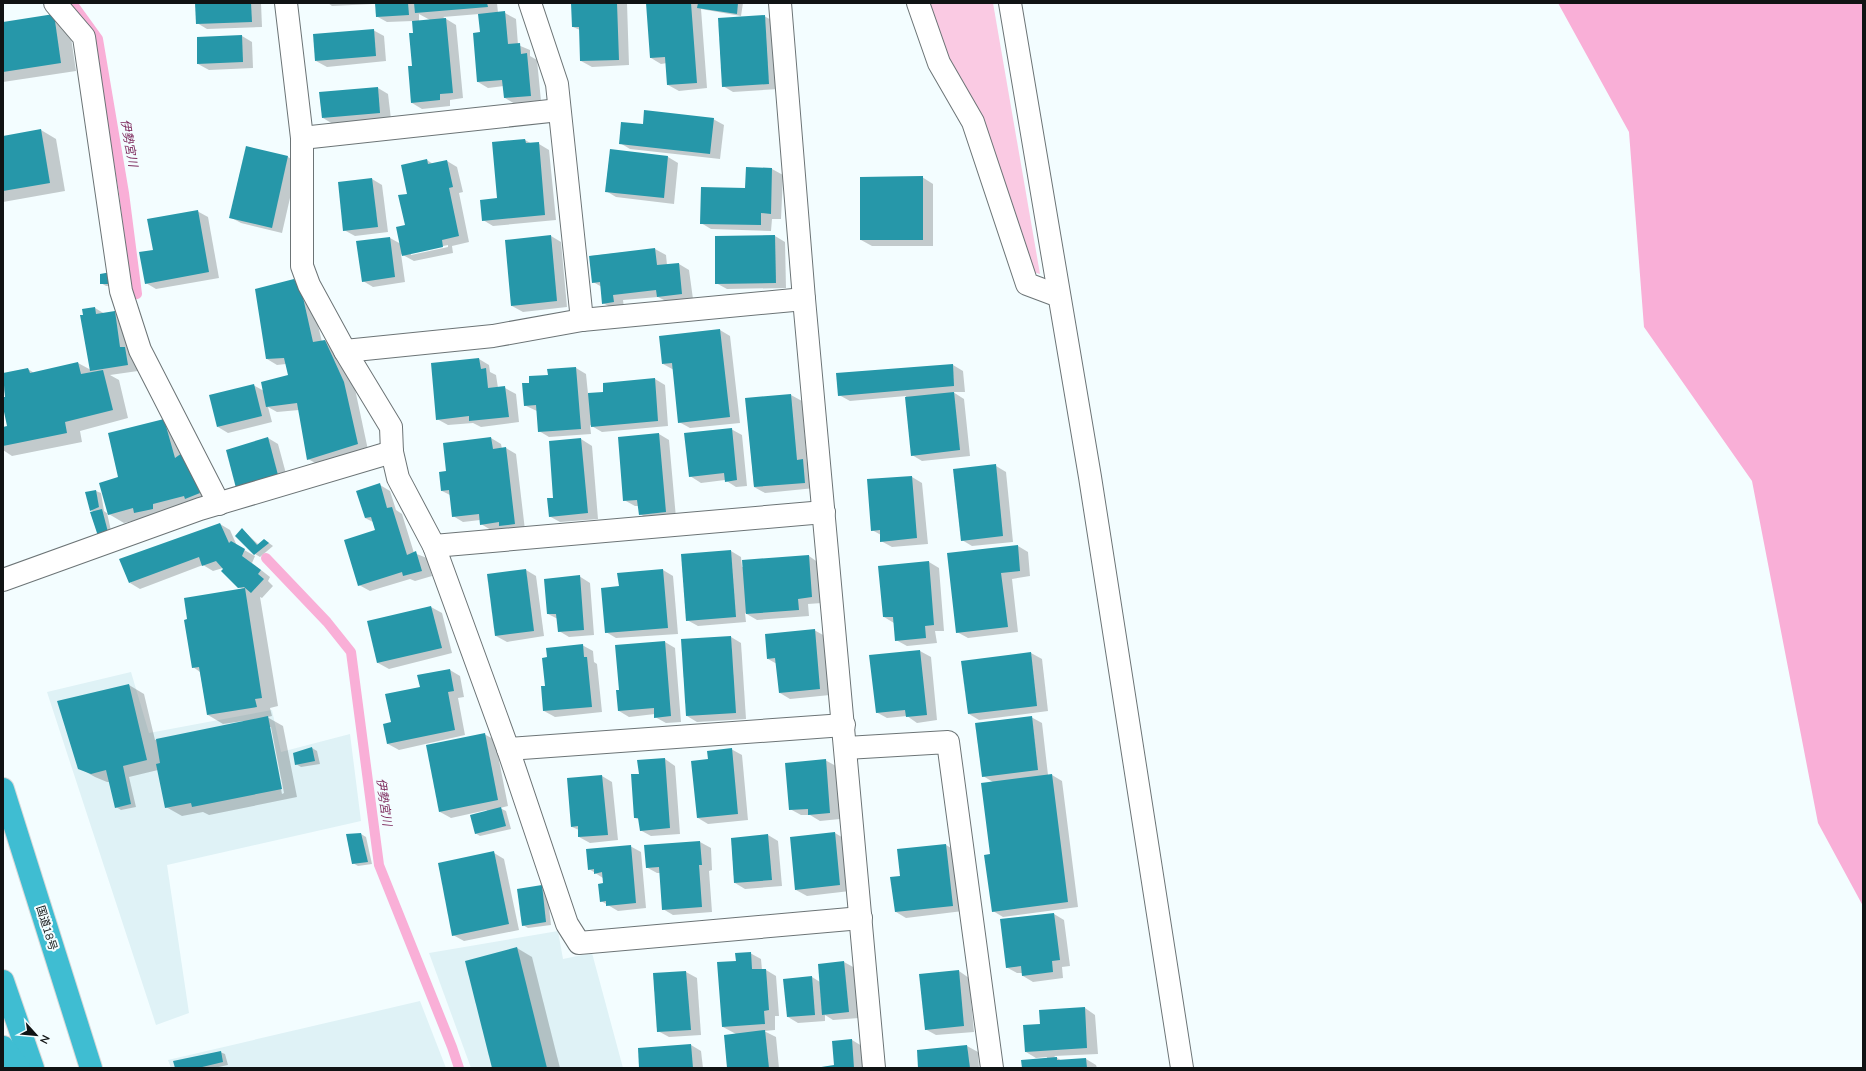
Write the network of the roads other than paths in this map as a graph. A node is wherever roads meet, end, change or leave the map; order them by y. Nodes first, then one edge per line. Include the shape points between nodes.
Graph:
1 (55, 3) edge
2 (286, 3) edge
3 (530, 3) edge
4 (780, 3) edge
5 (918, 3) edge
6 (1010, 3) edge
7 (559, 110) junction
8 (302, 138) junction
9 (1059, 296) junction
10 (804, 299) junction
11 (582, 320) junction
12 (345, 351) junction
13 (392, 452) junction
14 (219, 504) junction
15 (824, 512) junction
16 (434, 546) junction
17 (3, 580) edge
18 (844, 725) junction
19 (846, 748) junction
20 (508, 749) junction
21 (3, 789) edge
22 (861, 918) junction
23 (3, 981) edge
24 (3, 1047) edge
25 (19, 1068) edge
26 (33, 1068) edge
27 (90, 1068) edge
28 (874, 1068) edge
29 (992, 1068) edge
30 (1182, 1068) edge

1 - 14 street via 84,37 121,290 140,350
2 - 8 street
3 - 7 street via 557,84
4 - 10 street
5 - 9 street via 938,63 973,122 1027,284
6 - 9 street
7 - 8 street
7 - 11 street
8 - 12 street via 302,266 309,285
9 - 30 street via 1091,484
10 - 11 street
10 - 15 street
11 - 12 street via 493,336
12 - 13 street via 391,427
13 - 14 street
13 - 16 street via 398,478
14 - 17 street
15 - 16 street
15 - 18 street
16 - 20 street
18 - 19 street
18 - 20 street
19 - 22 street
19 - 29 street via 948,742
20 - 22 street via 567,924 579,943
21 - 27 highway, 国道18号
22 - 28 street
23 - 26 highway
24 - 25 highway

